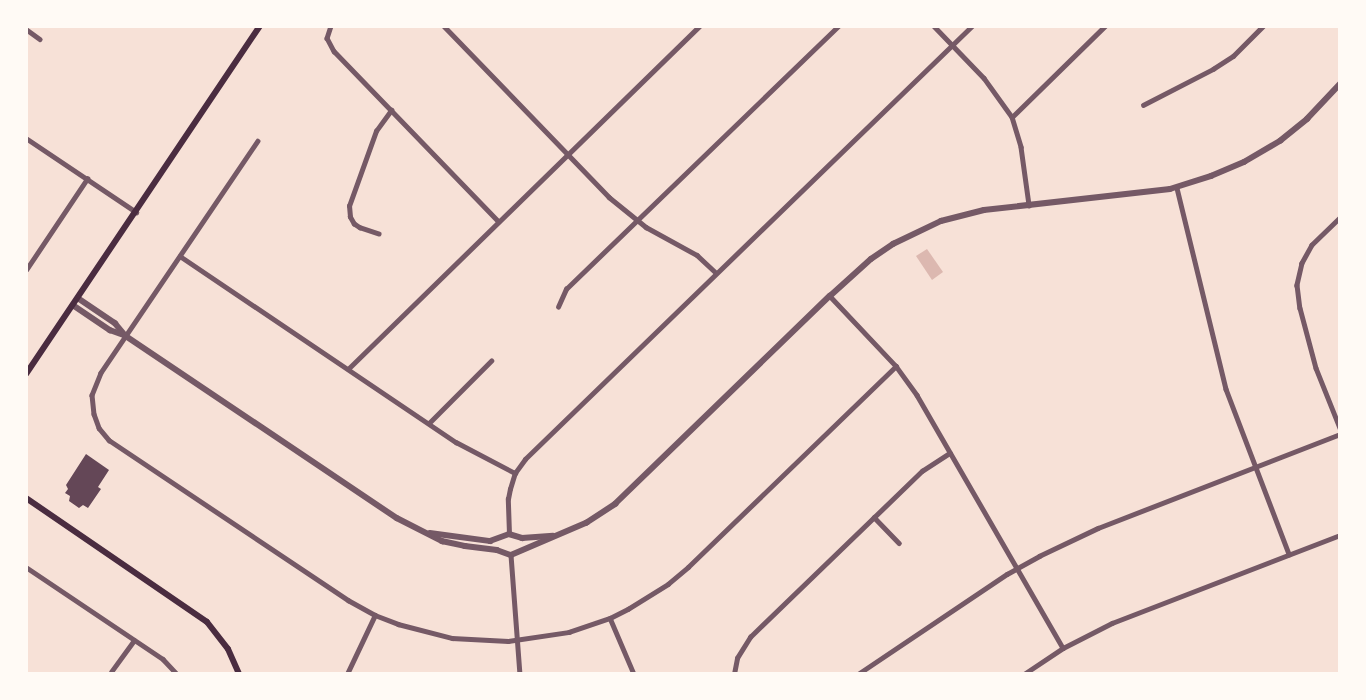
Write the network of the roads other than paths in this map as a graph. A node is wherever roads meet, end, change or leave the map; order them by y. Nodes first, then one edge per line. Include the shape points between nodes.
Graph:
1 (260, 26) edge
2 (331, 26) edge
3 (444, 26) edge
4 (699, 26) edge
5 (838, 26) edge
6 (934, 26) edge
7 (972, 26) edge
8 (1106, 26) edge
9 (1263, 26) edge
10 (26, 29) edge
11 (40, 39) dead end
12 (952, 45) junction
13 (1340, 84) edge
14 (1143, 105) dead end
15 (392, 110) junction
16 (1012, 117) junction
17 (26, 138) edge
18 (258, 141) dead end
19 (567, 154) junction
20 (87, 179) junction
21 (1177, 188) junction
22 (1028, 205) junction
23 (136, 212) junction
24 (1340, 218) edge
25 (498, 221) junction
26 (637, 221) junction
27 (379, 234) dead end
28 (180, 256) junction
29 (26, 270) edge
30 (716, 273) junction
31 (830, 296) junction
32 (78, 298) junction
33 (73, 305) junction
34 (558, 307) dead end
35 (126, 336) junction
36 (492, 361) dead end
37 (896, 366) junction
38 (348, 369) junction
39 (26, 374) edge
40 (429, 423) junction
41 (1340, 428) edge
42 (1340, 434) edge
43 (950, 453) junction
44 (1256, 468) junction
45 (516, 473) junction
46 (26, 498) edge
47 (874, 517) junction
48 (428, 533) junction
49 (510, 534) junction
50 (1340, 535) edge
51 (555, 536) junction
52 (517, 537) junction
53 (502, 538) junction
54 (899, 543) dead end
55 (518, 551) junction
56 (504, 552) junction
57 (1289, 554) junction
58 (511, 555) junction
59 (26, 567) edge
60 (1017, 568) junction
61 (376, 615) junction
62 (610, 618) junction
63 (134, 640) junction
64 (517, 640) junction
65 (1064, 648) junction
66 (111, 672) dead end
67 (177, 674) edge
68 (239, 674) edge
69 (347, 674) edge
70 (520, 674) edge
71 (634, 674) edge
72 (734, 674) edge
73 (858, 674) edge
74 (1024, 674) edge

1 - 23 main road
2 - 15 street via 327,38 330,45
3 - 19 street
4 - 19 street
5 - 26 street
6 - 12 street
7 - 12 street
8 - 16 street
9 - 14 street via 1233,56
10 - 11 street
12 - 16 street via 994,89
12 - 30 street
13 - 21 street via 1307,119 1267,149 1244,162
15 - 25 street
15 - 27 street via 376,131 349,206 354,224
16 - 22 street via 1021,147
17 - 20 street
18 - 28 street
19 - 25 street
19 - 26 street
20 - 23 street
20 - 29 street
21 - 22 street
21 - 44 street via 1226,390
22 - 31 street via 962,215 919,230 870,259
23 - 32 main road
24 - 41 street via 1312,245 1302,263 1297,286 1316,368
25 - 38 street
26 - 30 street via 688,250
26 - 34 street via 566,290
28 - 35 street
28 - 38 street
30 - 45 street via 534,449
31 - 37 street
31 - 51 street via 615,504
32 - 33 main road
32 - 35 street via 114,323
33 - 35 street via 110,330
33 - 39 main road
35 - 48 street via 397,518
35 - 61 street via 94,388 92,405 103,434 268,547
36 - 40 street
37 - 43 street via 917,395
37 - 62 street via 688,567 646,599
38 - 40 street
40 - 45 street via 482,457
42 - 44 street
43 - 47 street via 922,471
43 - 60 street
44 - 57 street
44 - 60 street via 1091,531
45 - 49 street via 508,499
46 - 68 main road via 207,622 228,649
47 - 54 street
47 - 72 street via 750,637 736,658
48 - 53 street via 475,540
48 - 56 street via 455,544
49 - 52 street
49 - 53 street
50 - 57 street
51 - 52 street
51 - 55 street
52 - 55 street
53 - 56 street via 500,545
55 - 58 street
56 - 58 street
57 - 65 street via 1137,613
58 - 64 street
59 - 63 street
60 - 65 street
60 - 73 street
61 - 64 street via 422,632 452,638
61 - 69 street
62 - 64 street via 569,632
62 - 71 street
63 - 66 street
63 - 67 street
64 - 70 street
65 - 74 street

